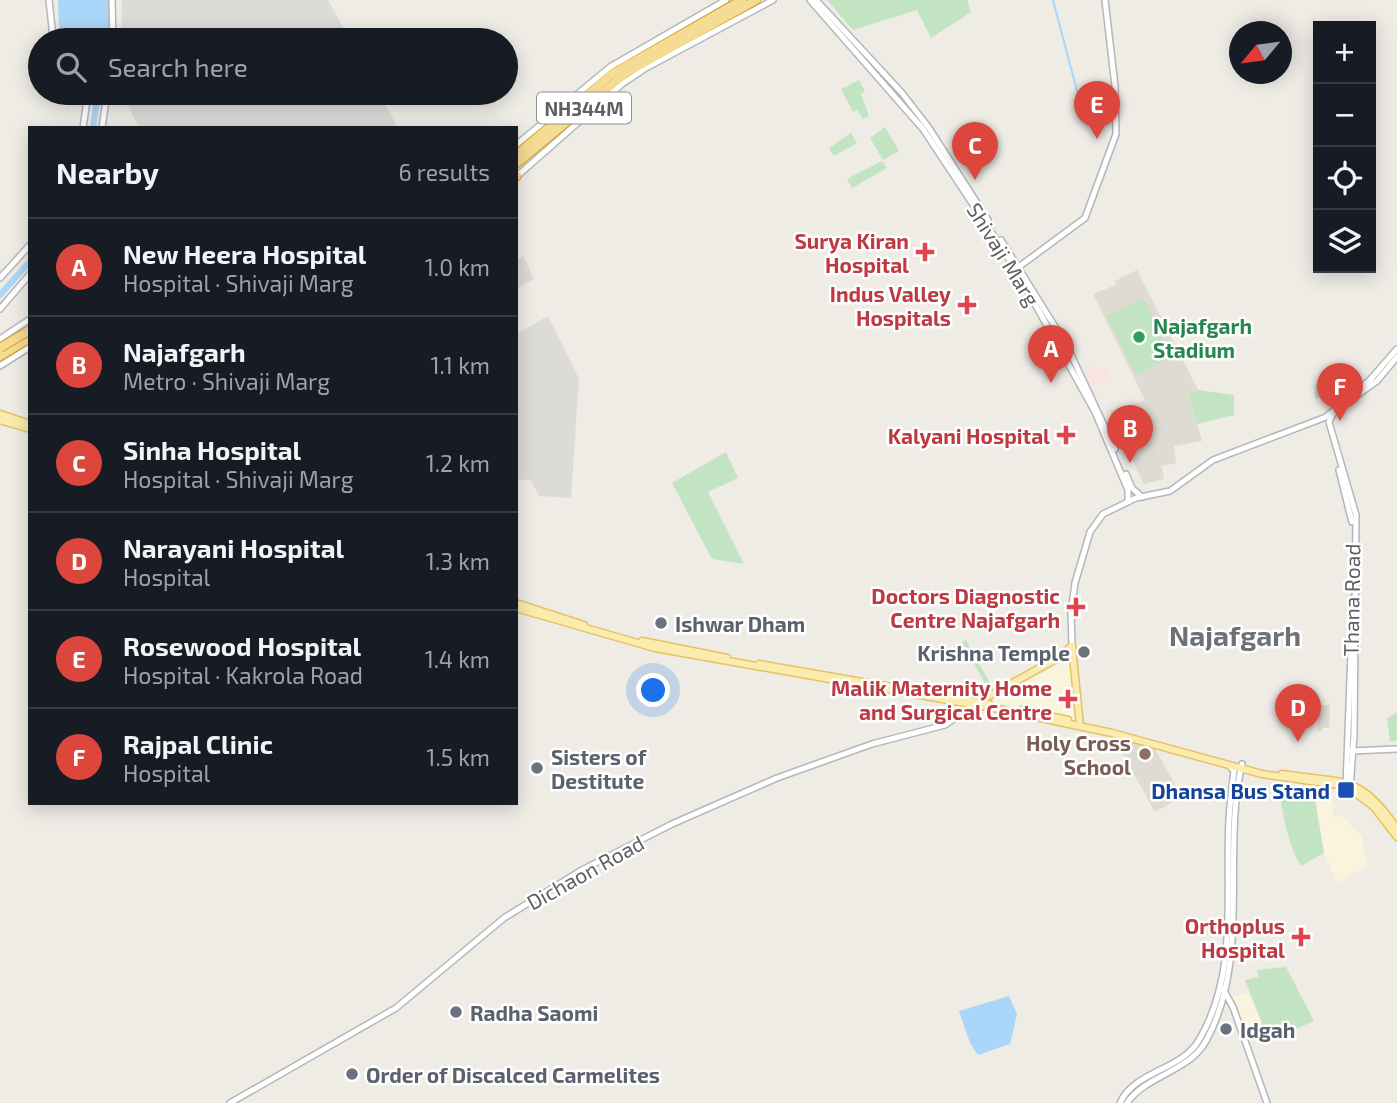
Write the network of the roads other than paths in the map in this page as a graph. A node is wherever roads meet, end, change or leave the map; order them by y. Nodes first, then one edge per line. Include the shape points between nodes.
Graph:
1 (49, 0) edge
2 (112, 0) edge
3 (726, 0) edge
4 (742, 0) edge
5 (756, 0) edge
6 (773, 0) edge
7 (810, 0) edge
8 (816, 0) edge
9 (1105, 0) edge
10 (51, 28) edge
11 (112, 28) edge
12 (652, 53) junction
13 (86, 105) edge
14 (105, 105) edge
15 (83, 126) edge
16 (102, 126) edge
17 (518, 143) edge
18 (518, 153) edge
19 (518, 162) edge
20 (518, 176) edge
21 (28, 247) edge
22 (1020, 266) junction
23 (28, 276) edge
24 (0, 278) edge
25 (0, 309) edge
26 (28, 324) edge
27 (28, 338) edge
28 (0, 339) edge
29 (0, 348) edge
30 (28, 348) edge
31 (1397, 349) edge
32 (0, 356) edge
33 (1397, 357) edge
34 (0, 366) edge
35 (1083, 384) junction
36 (0, 417) edge
37 (1327, 417) junction
38 (27, 425) edge
39 (1142, 497) junction
40 (1128, 501) junction
41 (519, 606) edge
42 (1072, 646) junction
43 (976, 703) junction
44 (1080, 724) junction
45 (1397, 749) edge
46 (1351, 751) junction
47 (1220, 760) junction
48 (1239, 766) junction
49 (1348, 785) junction
50 (1397, 829) edge
51 (1397, 837) edge
52 (1221, 988) junction
53 (230, 1103) edge
54 (1120, 1103) edge
55 (1127, 1103) edge
56 (1267, 1103) edge

1 - 10 main road
2 - 11 main road
3 - 17 main road via 610,67
4 - 12 highway, NH344M
5 - 12 highway, NH344M
6 - 20 main road via 622,84
7 - 35 main road, Shivaji Marg via 923,129 1015,268
8 - 22 main road, Shivaji Marg via 929,128
9 - 22 main road via 1116,134 1085,218
12 - 18 highway, NH344M via 611,74
12 - 19 highway, NH344M
13 - 15 main road
14 - 16 main road
21 - 24 main road
22 - 35 main road, Shivaji Marg
23 - 25 main road
26 - 28 main road
26 - 29 highway, bridge
27 - 32 highway
30 - 34 main road
31 - 37 main road
33 - 37 main road via 1377,381
35 - 39 main road, Shivaji Marg via 1132,488
35 - 40 main road, Shivaji Marg via 1121,472
36 - 38 main road
37 - 39 main road via 1213,460 1170,491
37 - 46 main road, Thana Road via 1352,517
39 - 40 main road
40 - 42 main road via 1103,514 1090,532 1072,599
41 - 43 main road via 643,641
41 - 43 main road via 655,648
42 - 43 main road, Dichaon Road
42 - 44 main road
43 - 44 main road
43 - 53 main road, Dichaon Road via 945,725 872,744 777,778 582,870 504,918 396,1008
44 - 47 main road
45 - 46 main road
46 - 49 main road, Thana Road
47 - 48 main road
47 - 52 main road via 1234,771 1228,938
48 - 49 main road via 1308,783
48 - 52 main road via 1232,948
49 - 50 main road via 1376,803
49 - 51 main road via 1374,807
52 - 54 main road via 1197,1044 1132,1088
52 - 55 main road via 1202,1047 1137,1091
52 - 56 main road via 1234,1007

